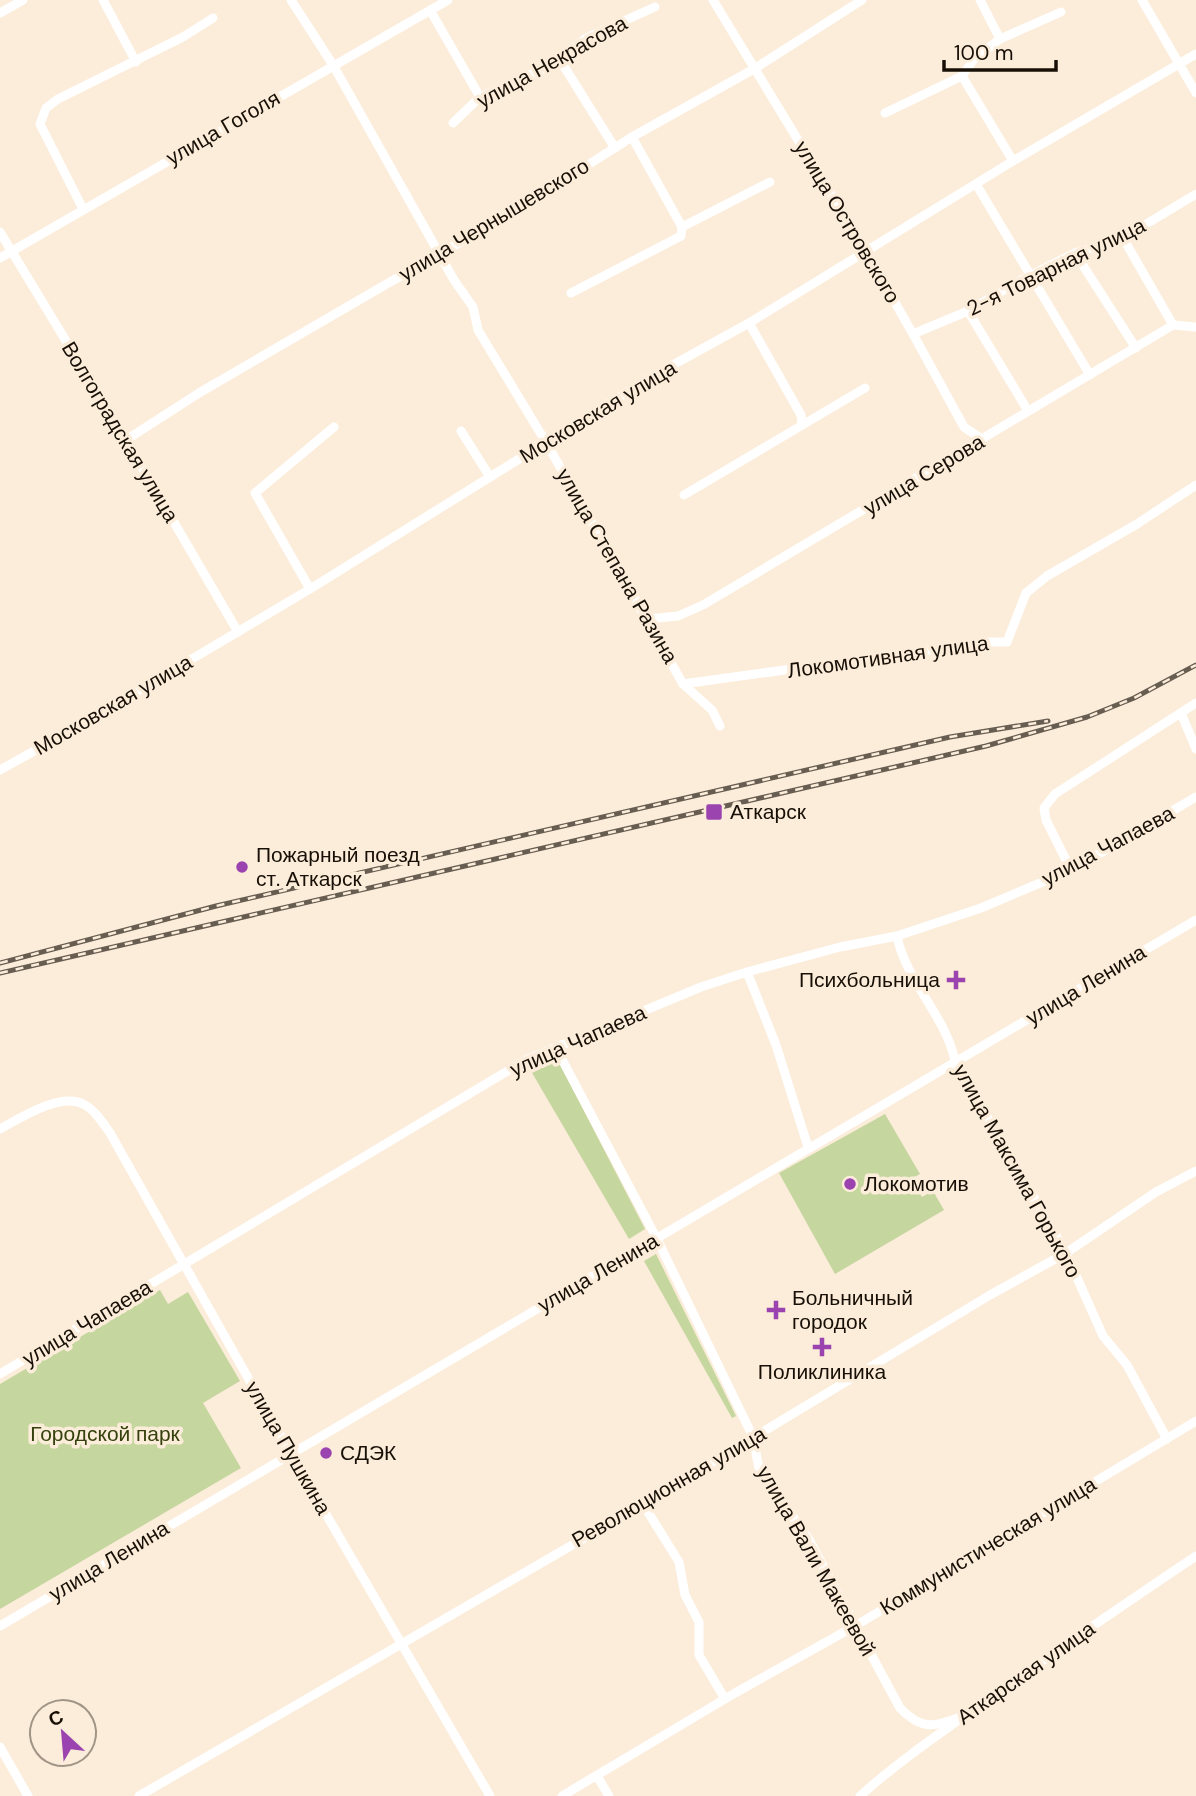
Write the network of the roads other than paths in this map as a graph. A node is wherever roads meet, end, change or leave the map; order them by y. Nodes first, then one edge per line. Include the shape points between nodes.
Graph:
1 (23, 0) edge
2 (103, 0) edge
3 (291, 0) edge
4 (448, 0) edge
5 (713, 0) edge
6 (862, 0) edge
7 (980, 0) edge
8 (1142, 0) edge
9 (655, 7) dead end
10 (430, 10) junction
11 (1061, 12) dead end
12 (0, 13) edge
13 (213, 18) dead end
14 (1000, 39) junction
15 (1196, 54) edge
16 (560, 60) junction
17 (136, 62) junction
18 (1179, 64) junction
19 (333, 65) junction
20 (754, 69) junction
21 (962, 76) junction
22 (1196, 93) edge
23 (481, 97) junction
24 (885, 113) dead end
25 (453, 123) dead end
26 (632, 137) junction
27 (615, 148) junction
28 (1013, 161) junction
29 (770, 183) dead end
30 (976, 184) junction
31 (1196, 194) edge
32 (83, 209) junction
33 (682, 227) junction
34 (0, 232) edge
35 (1123, 238) junction
36 (12, 251) junction
37 (440, 253) junction
38 (866, 253) junction
39 (1075, 253) junction
40 (0, 258) edge
41 (1031, 275) junction
42 (571, 293) dead end
43 (968, 311) junction
44 (749, 323) junction
45 (1173, 325) junction
46 (1196, 327) edge
47 (913, 334) junction
48 (1136, 348) junction
49 (1090, 375) junction
50 (865, 388) dead end
51 (1028, 411) junction
52 (802, 425) junction
53 (334, 427) dead end
54 (461, 431) dead end
55 (125, 440) junction
56 (983, 440) junction
57 (547, 444) junction
58 (490, 477) junction
59 (1196, 485) edge
60 (684, 495) dead end
61 (310, 589) junction
62 (648, 619) junction
63 (238, 632) junction
64 (684, 684) junction
65 (1196, 703) edge
66 (1181, 713) junction
67 (720, 726) dead end
68 (1196, 749) edge
69 (0, 770) edge
70 (1196, 797) edge
71 (1071, 870) junction
72 (1196, 920) edge
73 (897, 936) junction
74 (747, 972) junction
75 (556, 1048) junction
76 (956, 1061) junction
77 (0, 1129) edge
78 (808, 1147) junction
79 (1196, 1171) edge
80 (657, 1239) junction
81 (1066, 1253) junction
82 (184, 1266) junction
83 (0, 1374) edge
84 (1196, 1421) edge
85 (753, 1437) junction
86 (1167, 1439) junction
87 (291, 1454) junction
88 (643, 1504) junction
89 (1196, 1556) edge
90 (0, 1626) edge
91 (855, 1626) junction
92 (400, 1645) junction
93 (725, 1699) junction
94 (963, 1717) junction
95 (0, 1747) edge
96 (597, 1776) junction
97 (28, 1796) edge
98 (139, 1796) edge
99 (490, 1796) edge
100 (562, 1796) edge
101 (609, 1796) edge
102 (860, 1796) edge

1 - 12 street
2 - 17 street
3 - 19 street, улица Степана Разина
4 - 10 street, улица Гоголя
5 - 20 street, улица Островского
6 - 20 street, улица Чернышевского
7 - 14 street
8 - 18 street
9 - 16 street, улица Некрасова via 586,38
10 - 19 street, улица Гоголя
10 - 23 street
11 - 14 street
13 - 17 street
14 - 21 street
15 - 18 street, Московская улица
16 - 23 street, улица Некрасова
16 - 27 street
17 - 32 street via 58,99 46,108 40,124
18 - 22 street
18 - 28 street, Московская улица
19 - 32 street, улица Гоголя
19 - 37 street, улица Степана Разина
20 - 26 street, улица Чернышевского
20 - 38 street, улица Островского
21 - 24 street
21 - 28 street
23 - 25 street, улица Некрасова
26 - 27 street, улица Чернышевского
26 - 33 street
27 - 37 street, улица Чернышевского
28 - 30 street, Московская улица
29 - 33 street
30 - 38 street, Московская улица
30 - 41 street
31 - 35 street, 2-я Товарная улица
32 - 36 street, улица Гоголя
33 - 42 street via 681,236
34 - 36 street, Волгоградская улица
35 - 39 street, 2-я Товарная улица
35 - 45 street
36 - 40 street, улица Гоголя
36 - 55 street, Волгоградская улица
37 - 55 street, улица Чернышевского
37 - 57 street, улица Степана Разина via 473,307 478,330
38 - 44 street, Московская улица
38 - 47 street, улица Островского
39 - 41 street, 2-я Товарная улица
39 - 48 street
41 - 43 street, 2-я Товарная улица
41 - 49 street
43 - 47 street, 2-я Товарная улица
43 - 51 street
44 - 52 street via 801,415
44 - 57 street, Московская улица via 652,377
45 - 46 street
45 - 48 street, улица Серова
47 - 56 street, улица Островского via 964,427
48 - 49 street, улица Серова
49 - 51 street, улица Серова
50 - 52 street
51 - 56 street, улица Серова
52 - 60 street
53 - 61 street via 255,492
54 - 58 street
55 - 63 street, Волгоградская улица
56 - 62 street, улица Серова via 704,605
57 - 58 street, Московская улица
57 - 62 street, улица Степана Разина
58 - 61 street, Московская улица
59 - 64 street, Локомотивная улица via 1026,593 1007,642
61 - 63 street, Московская улица
62 - 64 street, улица Степана Разина
63 - 69 street, Московская улица
64 - 67 street, улица Степана Разина via 712,710
65 - 66 street
66 - 68 street
66 - 71 street via 1055,794 1044,808
70 - 71 street, улица Чапаева
71 - 73 street, улица Чапаева via 981,908
72 - 76 street, улица Ленина
73 - 74 street, улица Чапаева
73 - 76 street, улица Максима Горького
74 - 75 street, улица Чапаева
74 - 78 street
75 - 80 street, улица Вали Макеевой
75 - 82 street, улица Чапаева via 526,1060
76 - 78 street, улица Ленина
76 - 81 street, улица Максима Горького
77 - 82 street, улица Пушкина via 59,1101 82,1103 110,1133
78 - 80 street, улица Ленина
79 - 81 street, Революционная улица via 1156,1192
80 - 85 street, улица Вали Макеевой
80 - 87 street, улица Ленина
81 - 85 street, Революционная улица
81 - 86 street, улица Максима Горького via 1103,1335 1127,1365
82 - 83 street, улица Чапаева
82 - 87 street, улица Пушкина
84 - 86 street, Коммунистическая улица
85 - 88 street, Революционная улица
85 - 91 street, улица Вали Макеевой via 759,1469 808,1538
86 - 91 street, Коммунистическая улица
87 - 90 street, улица Ленина
87 - 92 street, улица Пушкина
88 - 92 street, Революционная улица
88 - 93 street via 680,1562 685,1595 699,1622 699,1655
89 - 94 street, Аткарская улица
91 - 93 street, Коммунистическая улица
91 - 94 street, улица Вали Макеевой via 900,1709 913,1721 936,1726
92 - 98 street, Революционная улица
92 - 99 street, улица Пушкина
93 - 96 street, Коммунистическая улица
94 - 102 street, Аткарская улица
95 - 97 street
96 - 100 street, Коммунистическая улица
96 - 101 street

